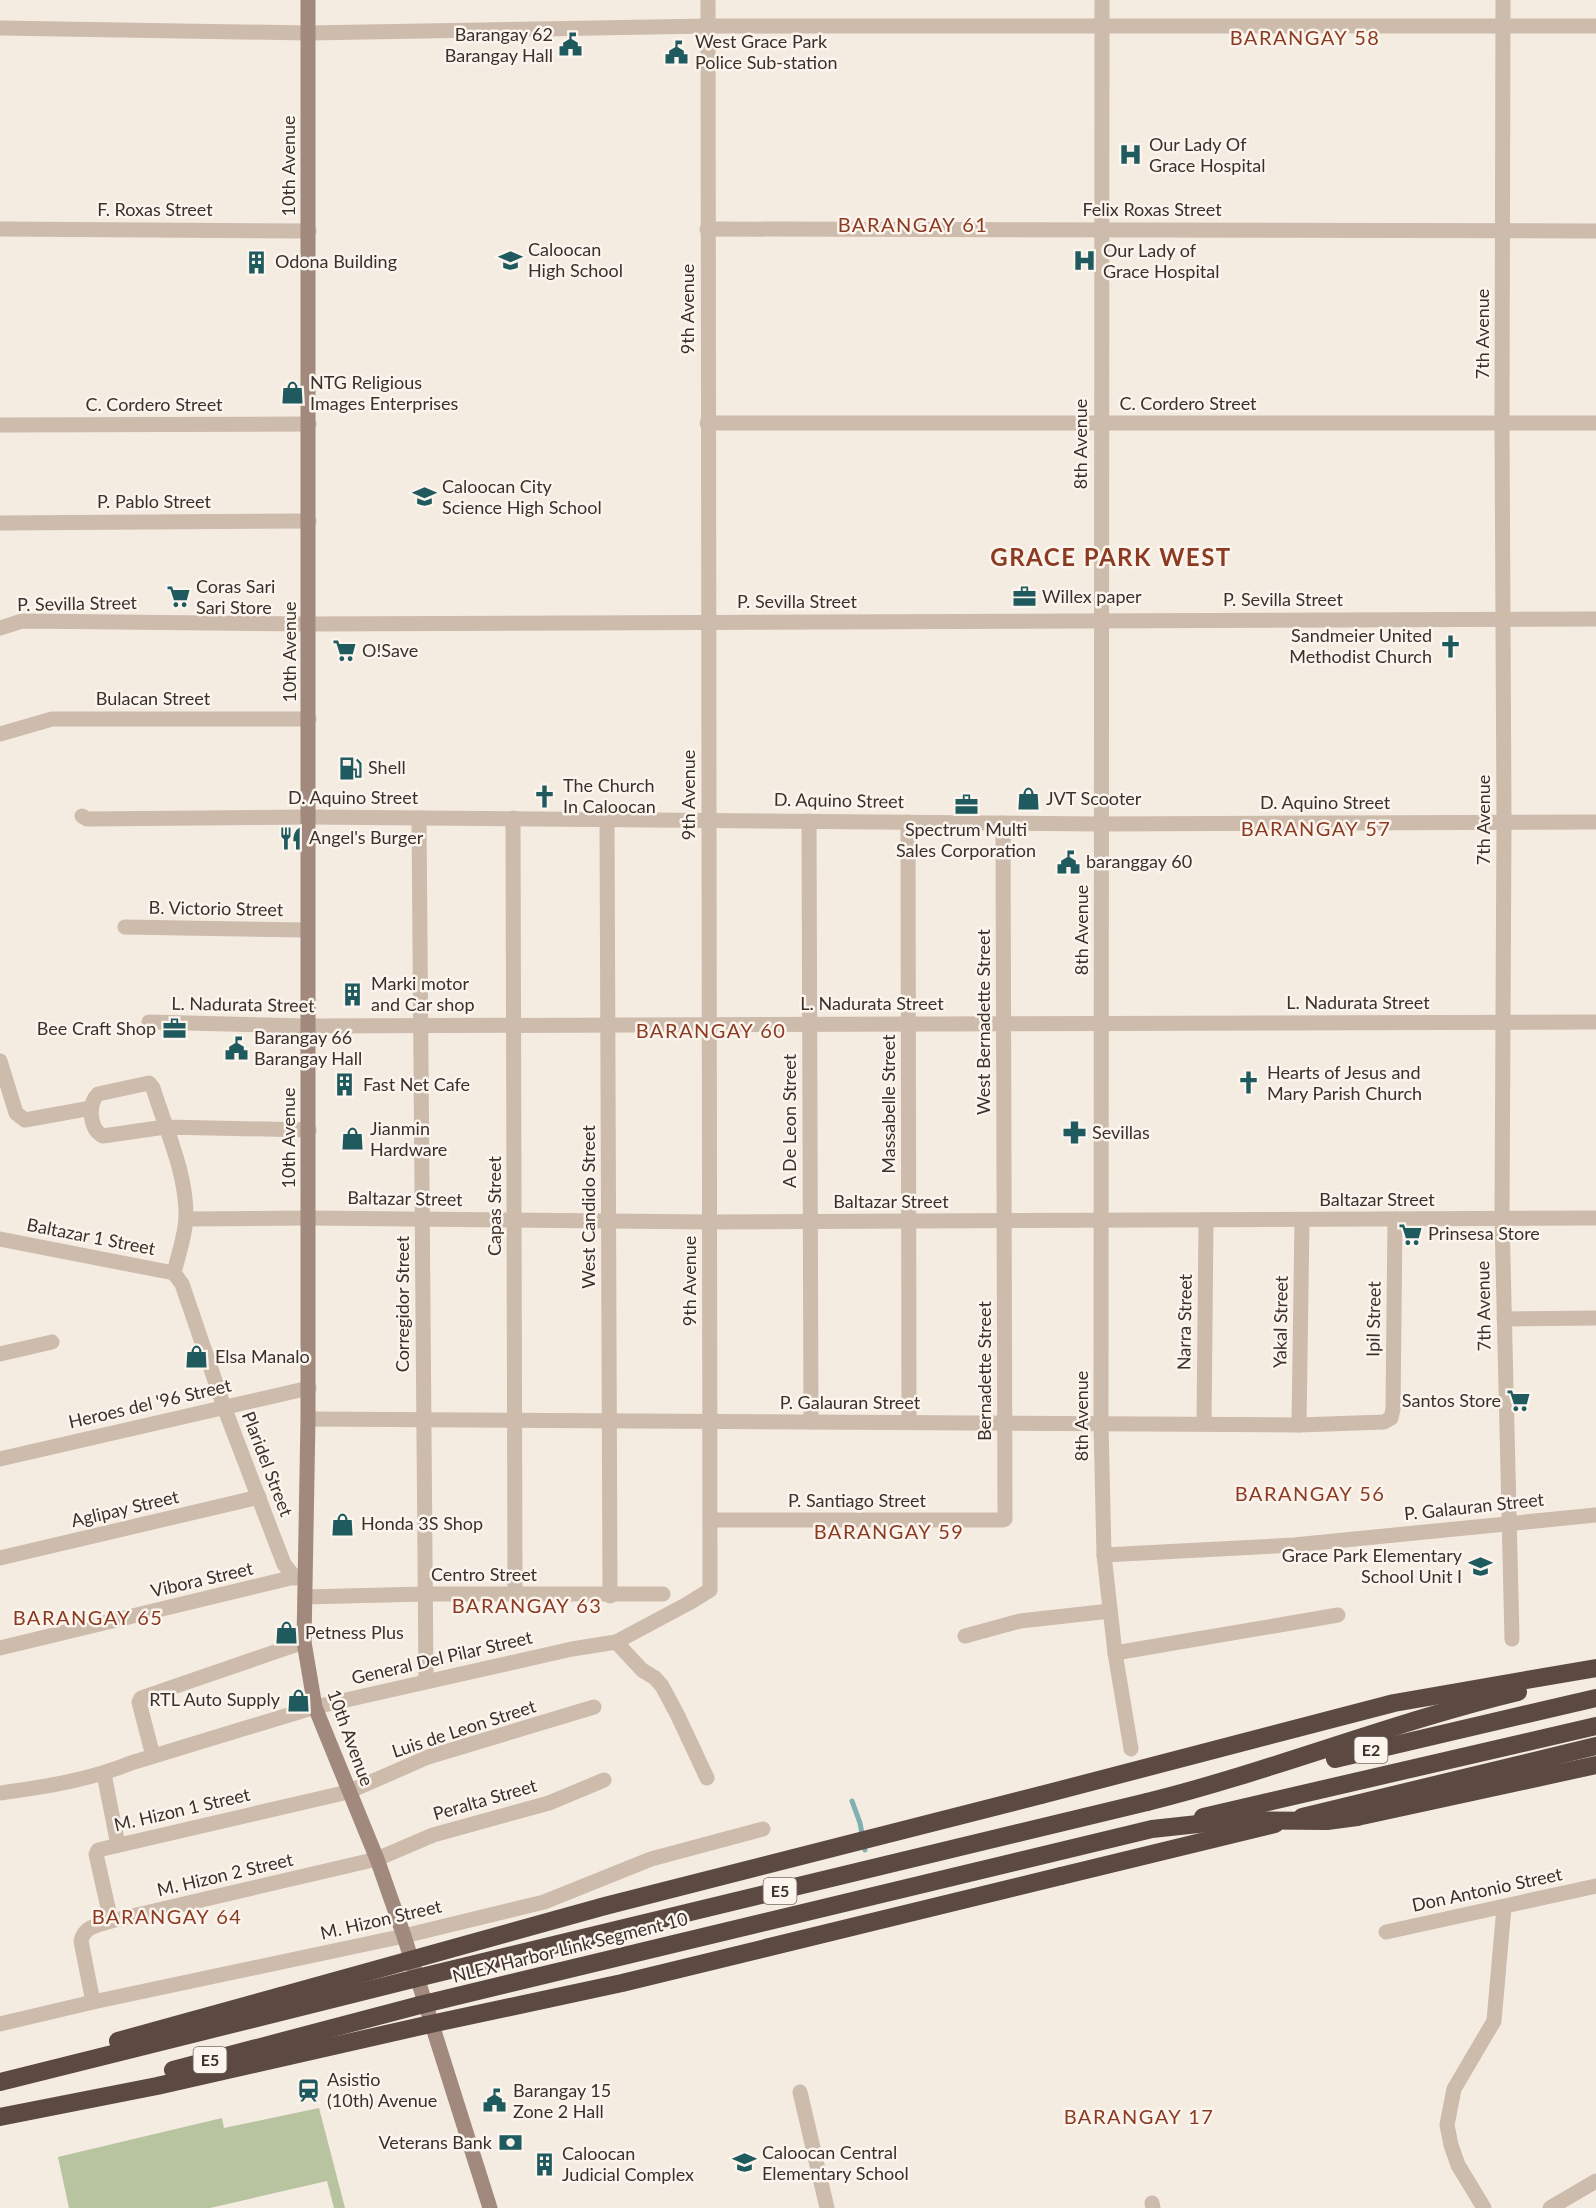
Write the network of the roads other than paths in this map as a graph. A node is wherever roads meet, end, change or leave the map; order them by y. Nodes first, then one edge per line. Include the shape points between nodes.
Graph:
1 (308, 0) edge
2 (708, 0) edge
3 (1102, 0) edge
4 (1503, 0) edge
5 (1102, 25) junction
6 (1503, 25) junction
7 (708, 26) junction
8 (1596, 26) edge
9 (0, 28) edge
10 (309, 33) junction
11 (0, 229) edge
12 (707, 229) junction
13 (1101, 230) junction
14 (309, 231) junction
15 (1503, 231) junction
16 (1596, 231) edge
17 (707, 423) junction
18 (1101, 423) junction
19 (1502, 423) junction
20 (1596, 423) edge
21 (309, 424) junction
22 (0, 426) edge
23 (309, 520) junction
24 (0, 522) edge
25 (1503, 619) junction
26 (1596, 619) edge
27 (1101, 620) junction
28 (708, 621) junction
29 (309, 624) junction
30 (0, 628) edge
31 (309, 719) junction
32 (0, 734) edge
33 (82, 816) dead end
34 (309, 817) junction
35 (418, 818) junction
36 (513, 818) junction
37 (607, 819) junction
38 (709, 819) junction
39 (809, 821) junction
40 (908, 822) junction
41 (1504, 822) junction
42 (1596, 822) edge
43 (1002, 823) junction
44 (1101, 824) junction
45 (124, 927) dead end
46 (307, 930) junction
47 (148, 1022) dead end
48 (1502, 1022) junction
49 (1596, 1022) edge
50 (1003, 1023) junction
51 (1101, 1023) junction
52 (709, 1024) junction
53 (810, 1024) junction
54 (908, 1024) junction
55 (420, 1025) junction
56 (514, 1025) junction
57 (608, 1025) junction
58 (308, 1026) junction
59 (0, 1061) edge
60 (91, 1108) junction
61 (165, 1127) junction
62 (309, 1130) junction
63 (308, 1218) junction
64 (1596, 1218) edge
65 (422, 1219) junction
66 (1395, 1219) junction
67 (1502, 1219) junction
68 (186, 1220) junction
69 (514, 1220) junction
70 (608, 1220) junction
71 (1206, 1220) junction
72 (1302, 1220) junction
73 (1004, 1221) junction
74 (1101, 1221) junction
75 (710, 1222) junction
76 (810, 1222) junction
77 (909, 1222) junction
78 (0, 1239) edge
79 (174, 1273) junction
80 (1596, 1318) edge
81 (1504, 1319) junction
82 (52, 1342) dead end
83 (0, 1354) edge
84 (309, 1388) junction
85 (224, 1407) junction
86 (1391, 1418) joint
87 (309, 1419) junction
88 (423, 1419) junction
89 (514, 1420) junction
90 (609, 1420) junction
91 (710, 1421) junction
92 (811, 1422) junction
93 (909, 1422) junction
94 (1005, 1423) junction
95 (1101, 1424) junction
96 (1204, 1424) junction
97 (1299, 1425) junction
98 (0, 1459) edge
99 (259, 1497) junction
100 (1596, 1515) edge
101 (710, 1520) junction
102 (1003, 1520) joint
103 (1509, 1523) junction
104 (1104, 1555) junction
105 (0, 1558) edge
106 (301, 1576) junction
107 (710, 1590) joint
108 (425, 1594) junction
109 (515, 1594) junction
110 (663, 1594) dead end
111 (610, 1596) junction
112 (305, 1597) junction
113 (1110, 1611) junction
114 (1338, 1615) dead end
115 (965, 1635) dead end
116 (1512, 1639) dead end
117 (303, 1642) junction
118 (615, 1642) junction
119 (0, 1648) edge
120 (1115, 1653) junction
121 (1596, 1668) edge
122 (1596, 1675) edge
123 (426, 1681) junction
124 (1596, 1698) edge
125 (315, 1707) junction
126 (594, 1707) dead end
127 (1596, 1726) edge
128 (1596, 1746) edge
129 (1131, 1749) dead end
130 (153, 1756) junction
131 (1596, 1765) edge
132 (104, 1774) junction
133 (707, 1778) dead end
134 (604, 1780) dead end
135 (348, 1792) junction
136 (0, 1793) edge
137 (1147, 1802) junction
138 (763, 1829) dead end
139 (1152, 1829) junction
140 (117, 1845) junction
141 (377, 1859) junction
142 (1596, 1886) edge
143 (1504, 1907) junction
144 (111, 1921) junction
145 (1386, 1932) dead end
146 (404, 1936) junction
147 (93, 2002) junction
148 (0, 2024) edge
149 (0, 2081) edge
150 (800, 2092) dead end
151 (0, 2116) edge
152 (1596, 2181) edge
153 (490, 2208) edge
154 (827, 2208) edge
155 (1484, 2208) edge
156 (1550, 2208) edge

1 - 10 main road, 10th Avenue
2 - 7 street, 9th Avenue
3 - 5 street, 8th Avenue
4 - 6 street, 7th Avenue
5 - 6 street
5 - 7 street
5 - 13 street, 8th Avenue
6 - 8 street
6 - 15 street, 7th Avenue
7 - 10 street
7 - 12 street, 9th Avenue
9 - 10 street
10 - 14 main road, 10th Avenue
11 - 14 street, F. Roxas Street
12 - 13 street, Felix Roxas Street
12 - 17 street, 9th Avenue
13 - 15 street, Felix Roxas Street
13 - 18 street, 8th Avenue
14 - 21 main road, 10th Avenue
15 - 16 street, Felix Roxas Street
15 - 19 street, 7th Avenue
17 - 18 street, C. Cordero Street
17 - 28 street, 9th Avenue
18 - 19 street, C. Cordero Street
18 - 27 street, 8th Avenue
19 - 20 street, C. Cordero Street
19 - 25 street, 7th Avenue
21 - 22 street, C. Cordero Street
21 - 23 main road, 10th Avenue
23 - 24 street, P. Pablo Street
23 - 29 main road, 10th Avenue
25 - 26 street, P. Sevilla Street
25 - 27 street, P. Sevilla Street
25 - 41 street, 7th Avenue
27 - 28 street, P. Sevilla Street
27 - 44 street, 8th Avenue
28 - 29 street, P. Sevilla Street
28 - 38 street, 9th Avenue
29 - 30 street, P. Sevilla Street via 22,621
29 - 31 main road, 10th Avenue
31 - 32 street, Bulacan Street via 52,719
31 - 34 main road, 10th Avenue
33 - 34 street, D. Aquino Street
34 - 35 street, D. Aquino Street
34 - 46 main road, 10th Avenue
35 - 36 street, D. Aquino Street
35 - 55 street, Corregidor Street
36 - 37 street, D. Aquino Street
36 - 56 street, Capas Street
37 - 38 street, D. Aquino Street
37 - 57 street, West Candido Street
38 - 39 street, D. Aquino Street
38 - 52 street, 9th Avenue
39 - 40 street, D. Aquino Street
39 - 53 street, A De Leon Street
40 - 43 street, D. Aquino Street
40 - 54 street, Massabelle Street
41 - 42 street, D. Aquino Street
41 - 44 street, D. Aquino Street
41 - 48 street, 7th Avenue
43 - 44 street, D. Aquino Street
43 - 50 street, West Bernadette Street
44 - 51 street, 8th Avenue
45 - 46 street, B. Victorio Street
46 - 58 main road, 10th Avenue
47 - 58 street, L. Nadurata Street
48 - 49 street, L. Nadurata Street
48 - 51 street, L. Nadurata Street
48 - 67 street, 7th Avenue
50 - 51 street, L. Nadurata Street
50 - 54 street, L. Nadurata Street
50 - 73 street, West Bernadette Street
51 - 74 street, 8th Avenue
52 - 53 street, L. Nadurata Street
52 - 57 street, L. Nadurata Street
52 - 75 street, 9th Avenue
53 - 54 street, L. Nadurata Street
53 - 76 street, A De Leon Street
54 - 77 street, Massabelle Street
55 - 56 street, L. Nadurata Street
55 - 58 street, L. Nadurata Street
55 - 65 street, Corregidor Street
56 - 57 street, L. Nadurata Street
56 - 69 street, Capas Street
57 - 70 street, West Candido Street
58 - 62 main road, 10th Avenue
59 - 60 street via 19,1118
60 - 61 street via 95,1129 103,1136
60 - 61 street via 98,1094 149,1083
61 - 62 street
61 - 68 street via 176,1157
62 - 63 main road, 10th Avenue
63 - 65 street, Baltazar Street
63 - 68 street, Baltazar Street
63 - 84 main road, 10th Avenue
64 - 67 street, Baltazar Street
65 - 69 street, Baltazar Street
65 - 88 street, Corregidor Street
66 - 67 street, Baltazar Street
66 - 72 street, Baltazar Street
66 - 86 street, Ipil Street
67 - 81 street, 7th Avenue
68 - 79 street
69 - 70 street, Baltazar Street
69 - 89 street, Capas Street
70 - 75 street, Baltazar Street
70 - 90 street, West Candido Street
71 - 72 street, Baltazar Street
71 - 74 street, Baltazar Street
71 - 96 street, Narra Street
72 - 97 street, Yakal Street
73 - 74 street, Baltazar Street
73 - 77 street, Baltazar Street
73 - 94 street, Bernadette Street
74 - 95 street, 8th Avenue
75 - 76 street, Baltazar Street
75 - 91 street, 9th Avenue
76 - 77 street, Baltazar Street
76 - 92 street, A De Leon Street
77 - 93 street, Massabelle Street
78 - 79 street, Baltazar 1 Street
79 - 85 street, Plaridel Street via 182,1284
80 - 81 street
81 - 103 street, 7th Avenue
82 - 83 street
84 - 85 street, Heroes del '96 Street
84 - 87 main road, 10th Avenue
85 - 98 street, Heroes del '96 Street
85 - 99 street, Plaridel Street
86 - 97 street, P. Galauran Street via 1380,1423
87 - 88 street, P. Galauran Street
87 - 106 main road, 10th Avenue
88 - 89 street, P. Galauran Street
88 - 108 street, Corregidor Street
89 - 90 street, P. Galauran Street
89 - 109 street, Capas Street
90 - 91 street, P. Galauran Street
90 - 111 street, West Candido Street
91 - 92 street, P. Galauran Street
91 - 101 street, 9th Avenue
92 - 93 street, P. Galauran Street
93 - 94 street, P. Galauran Street
94 - 95 street, P. Galauran Street
94 - 102 street, Bernadette Street
95 - 96 street, P. Galauran Street
95 - 104 street, 8th Avenue
96 - 97 street, P. Galauran Street
99 - 105 street, Aglipay Street
99 - 106 street, Plaridel Street via 284,1564
100 - 103 street, P. Galauran Street
101 - 102 street, P. Santiago Street
101 - 107 street, 9th Avenue
103 - 104 street, P. Galauran Street via 1294,1545
103 - 116 street, 7th Avenue
104 - 113 street, 8th Avenue
106 - 112 main road, 10th Avenue
106 - 119 street, Vibora Street
107 - 118 street, General Del Pilar Street
108 - 109 street, Centro Street
108 - 112 street, Centro Street
108 - 123 street, Corregidor Street
109 - 111 street, Centro Street
110 - 111 street, Centro Street
112 - 117 main road, 10th Avenue
113 - 115 street via 1020,1621
113 - 120 street, 8th Avenue
114 - 120 street
117 - 125 main road, 10th Avenue
117 - 130 street via 141,1698
118 - 123 street, General Del Pilar Street
118 - 133 street via 662,1686
120 - 129 street, 8th Avenue
121 - 149 highway, bridge via 1394,1703 605,1906 126,2038
122 - 137 highway via 1492,1698
123 - 125 street, General Del Pilar Street
124 - 137 highway, E2
125 - 130 street, General Del Pilar Street
125 - 135 main road, 10th Avenue
126 - 135 street, Luis de Leon Street via 428,1757
127 - 139 highway, E2, bridge
128 - 151 highway, bridge via 622,1983 157,2086
130 - 132 street, General Del Pilar Street
131 - 139 highway, bridge via 1357,1817 1327,1821 1235,1820
132 - 136 street, General Del Pilar Street
132 - 140 street
134 - 141 street, Peralta Street via 539,1806 433,1835
135 - 140 street, M. Hizon 1 Street
135 - 141 main road, 10th Avenue
137 - 149 highway, NLEX Harbor Link Segment 10 / E5, bridge
138 - 146 street, M. Hizon Street via 651,1859 544,1902
139 - 151 highway, NLEX Harbor Link Segment 10 / E5, bridge via 420,2005
140 - 144 street, M. Hizon 1 Street via 96,1854
141 - 144 street, M. Hizon 2 Street
141 - 146 main road, 10th Avenue
142 - 143 street, Don Antonio Street
143 - 145 street, Don Antonio Street
143 - 155 street via 1494,2021 1454,2089 1447,2125 1458,2165
144 - 147 street, M. Hizon 2 Street via 87,1929 82,1935
146 - 147 street, M. Hizon Street
146 - 153 main road, 10th Avenue
147 - 148 street, M. Hizon Street
150 - 154 street
152 - 156 street

